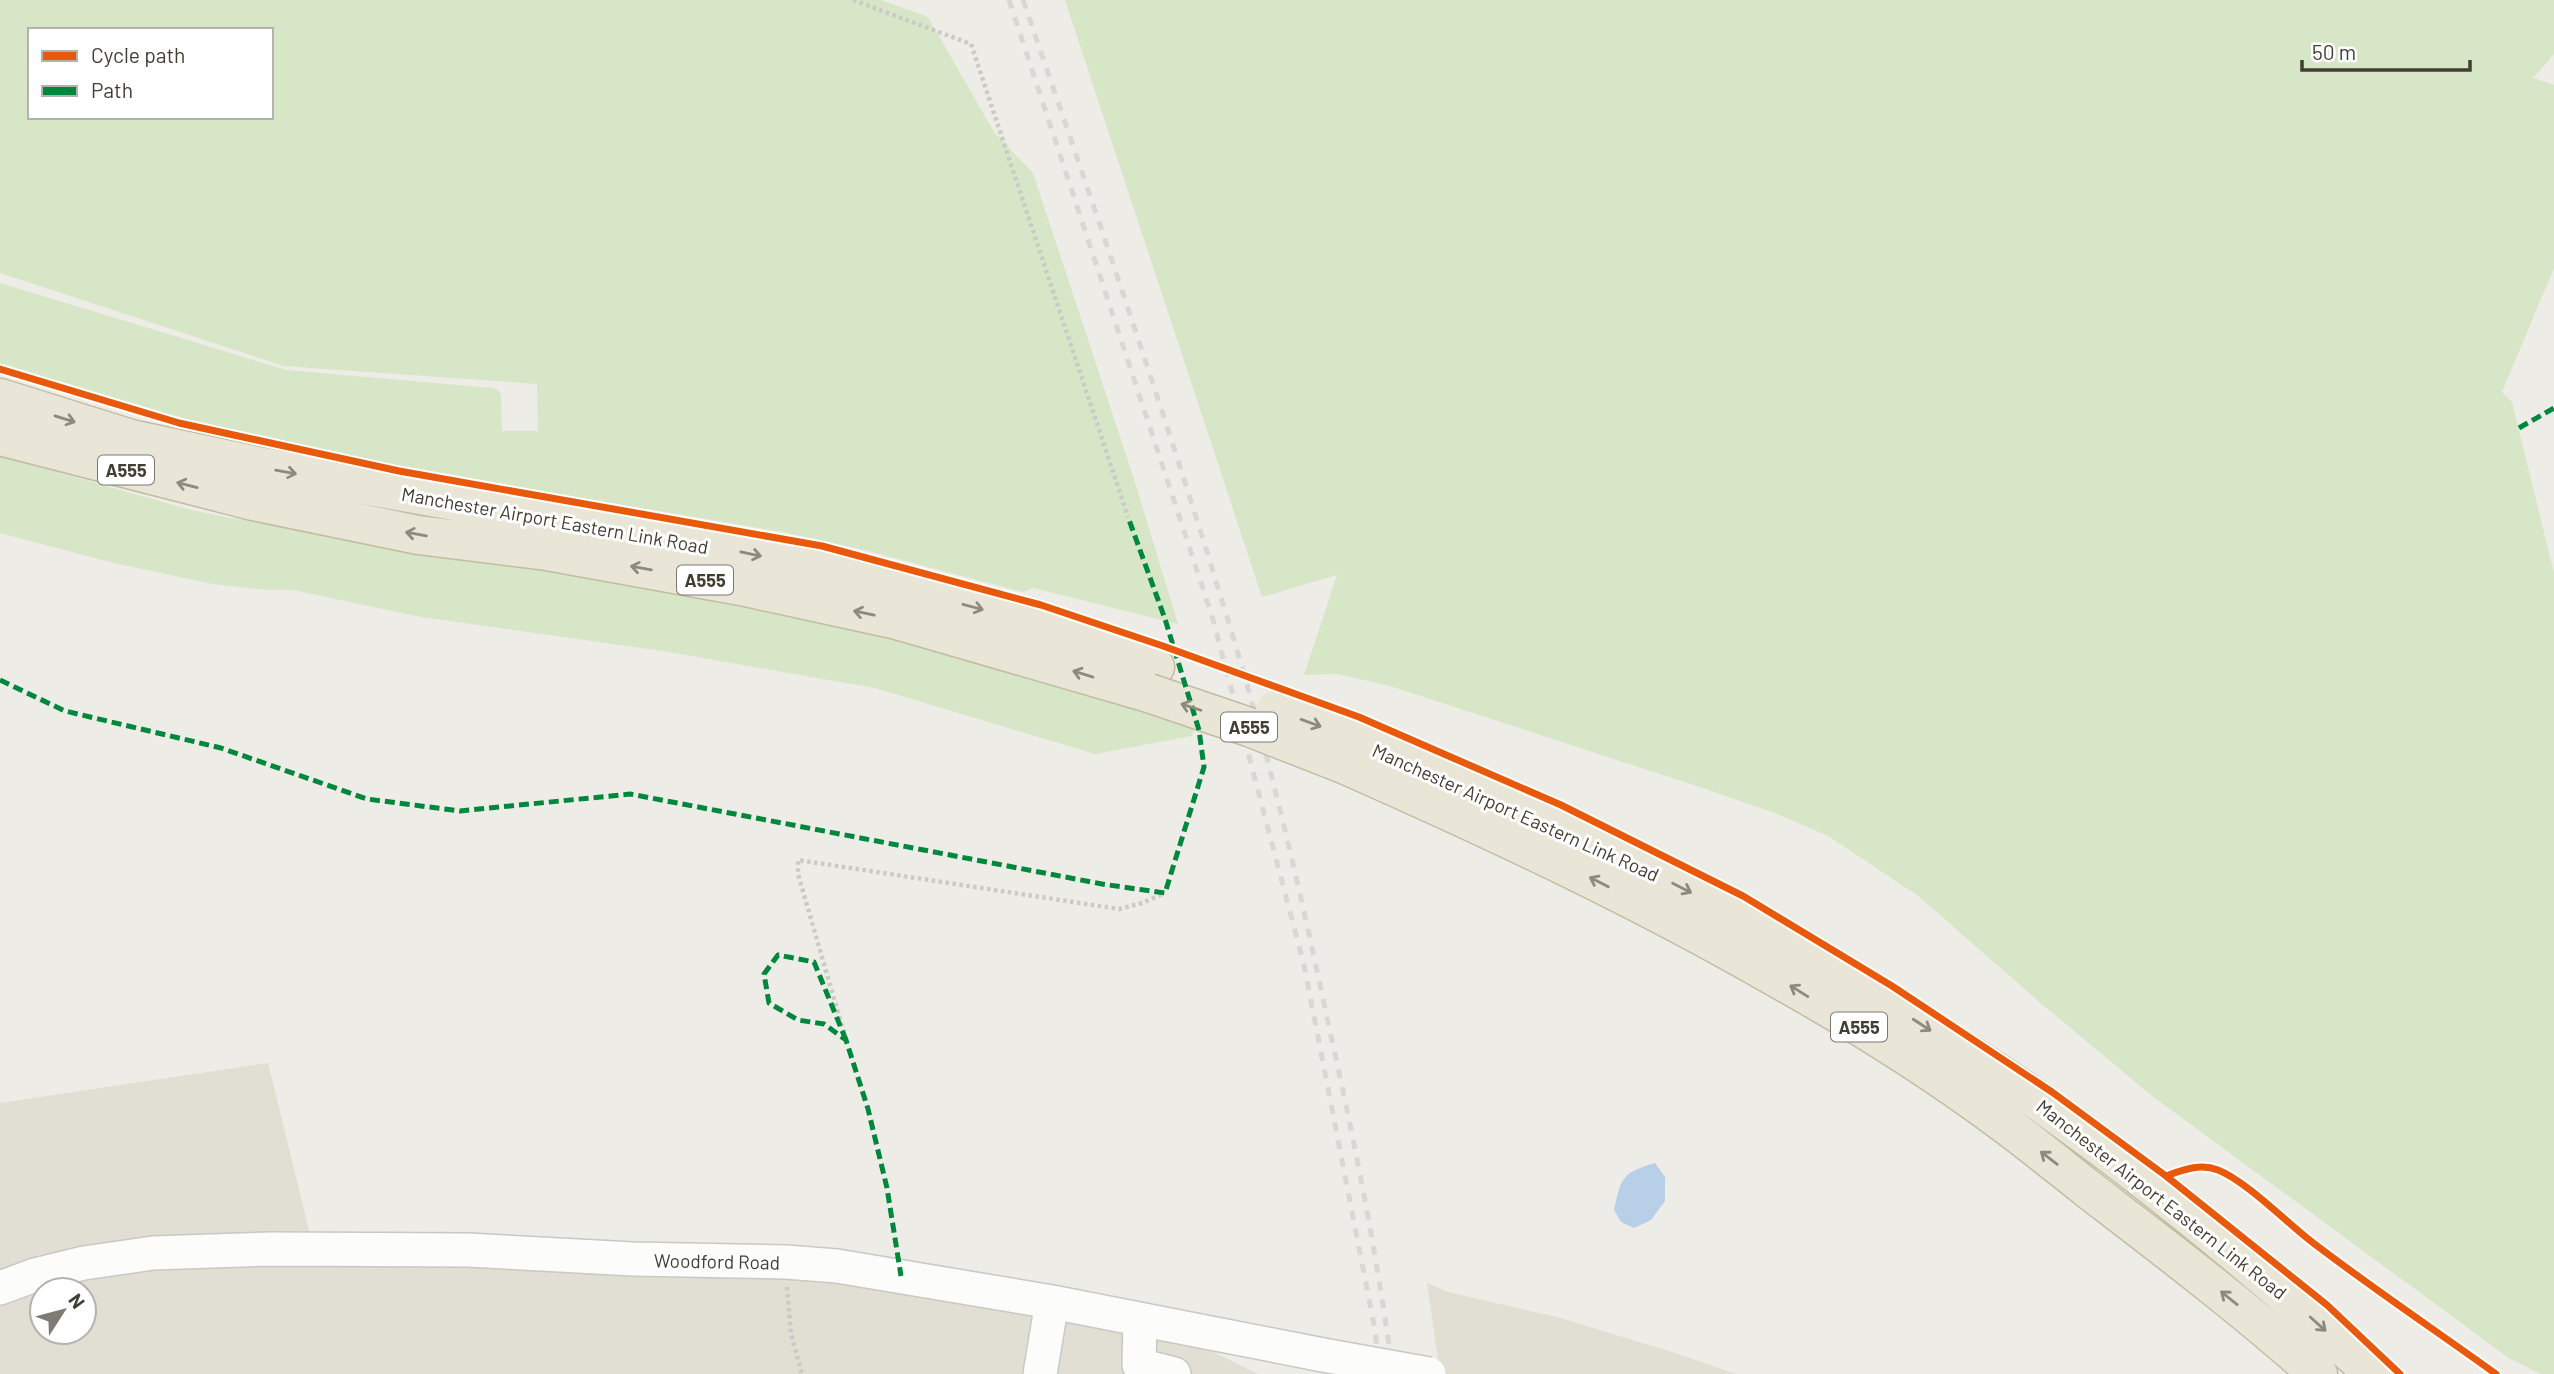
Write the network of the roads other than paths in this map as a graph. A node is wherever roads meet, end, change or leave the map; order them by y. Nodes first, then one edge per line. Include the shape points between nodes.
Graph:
1 (0, 398) edge
2 (0, 436) edge
3 (1152, 680) junction
4 (1350, 752) junction
5 (0, 1288) edge
6 (1052, 1301) junction
7 (1140, 1319) junction
8 (1040, 1374) edge
9 (1174, 1374) edge
10 (1429, 1374) edge
11 (2318, 1374) edge
12 (2374, 1374) edge

1 -> 3 highway, Manchester Airport Eastern Link Road / A555 via 131,439 257,466 747,553 896,586 1024,621
3 -> 2 highway, Manchester Airport Eastern Link Road / A555 via 741,586 547,551 418,535 266,504
3 - 4 highway, Manchester Airport Eastern Link Road / A555, bridge
11 -> 4 highway, Manchester Airport Eastern Link Road / A555 via 2186,1263 2001,1120 1899,1052 1779,979
4 -> 12 highway, Manchester Airport Eastern Link Road / A555 via 1455,779 1796,946 2023,1090 2111,1154 2297,1304
5 - 6 street, Woodford Road via 84,1263 153,1253 468,1250 837,1266
6 - 7 street, Woodford Road
6 - 8 street
7 - 9 street via 1139,1364
7 - 10 street, Woodford Road, bridge

